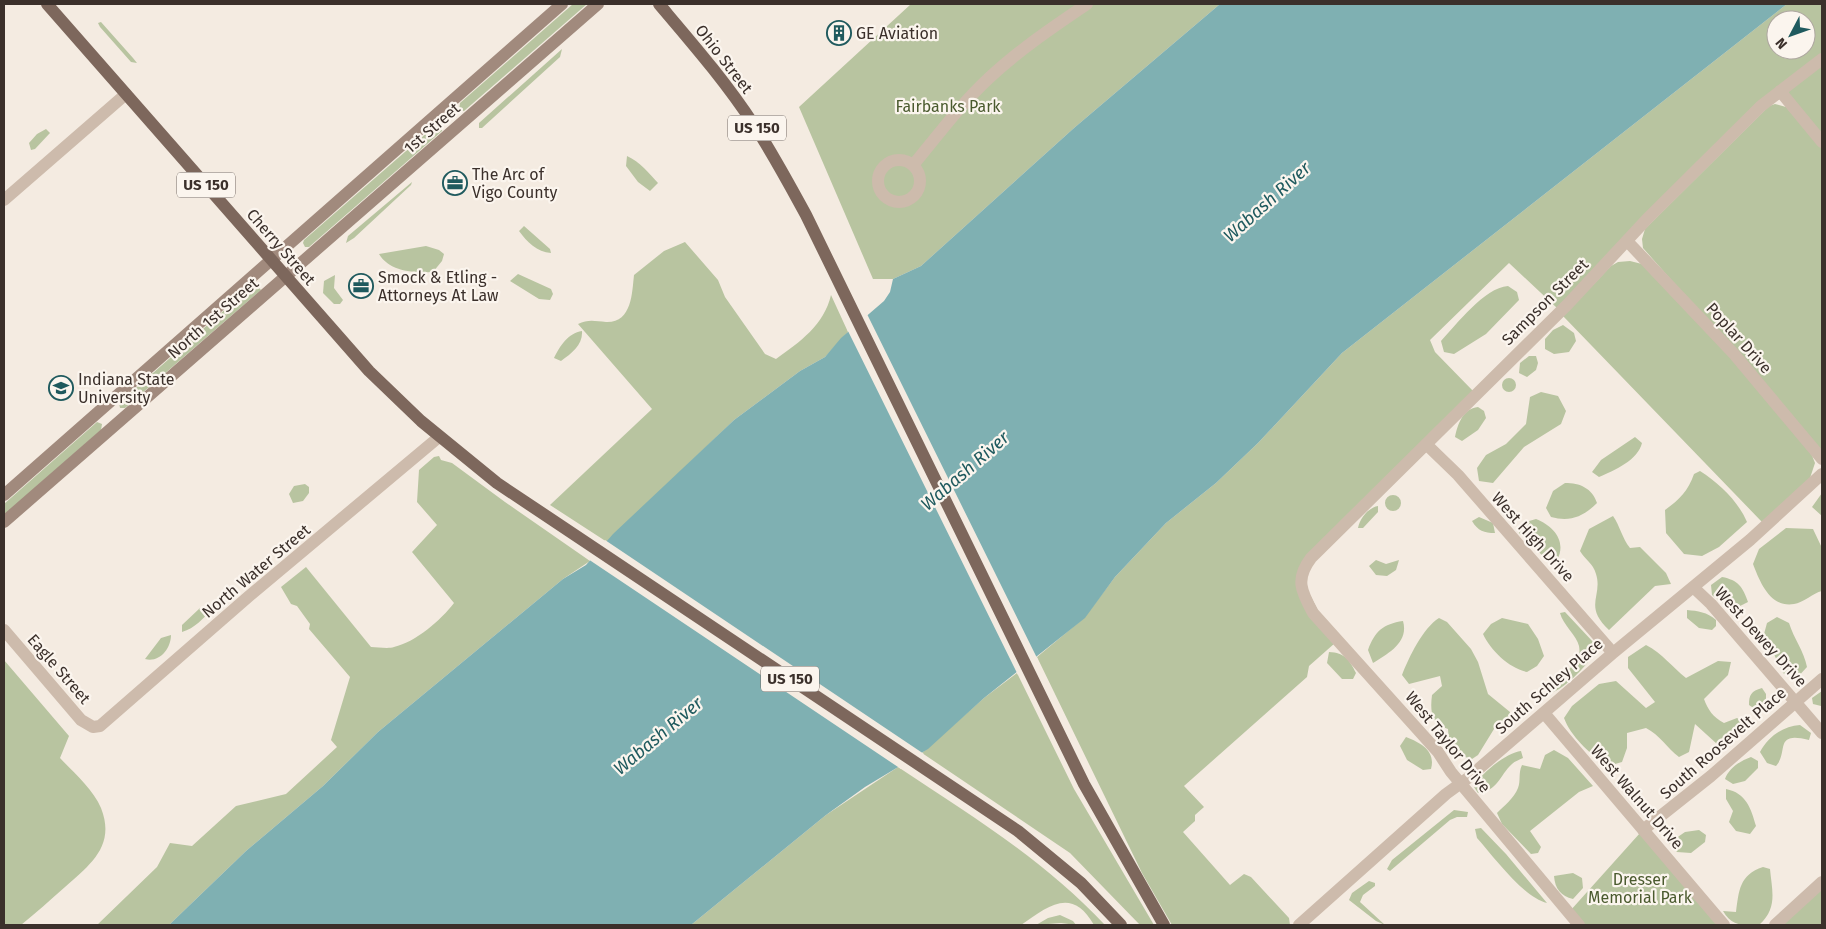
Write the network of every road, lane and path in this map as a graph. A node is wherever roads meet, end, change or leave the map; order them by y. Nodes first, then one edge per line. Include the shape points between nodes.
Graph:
1 (47, 4) edge
2 (562, 4) edge
3 (598, 4) edge
4 (659, 4) edge
5 (1087, 4) edge
6 (1822, 59) edge
7 (1780, 91) junction
8 (126, 94) junction
9 (1822, 142) edge
10 (914, 164) dead end
11 (4, 200) edge
12 (1628, 242) junction
13 (271, 259) junction
14 (286, 277) junction
15 (439, 437) junction
16 (1427, 445) junction
17 (1822, 459) edge
18 (1822, 474) edge
19 (4, 495) edge
20 (4, 522) edge
21 (1301, 577) joint
22 (1693, 586) junction
23 (4, 630) edge
24 (1613, 653) junction
25 (1822, 679) edge
26 (1796, 701) junction
27 (1544, 713) junction
28 (93, 727) joint
29 (1822, 733) edge
30 (1460, 784) junction
31 (1643, 830) junction
32 (1822, 882) edge
33 (1120, 925) edge
34 (1164, 925) edge
35 (1299, 925) edge
36 (1578, 925) edge
37 (1724, 925) edge
38 (1775, 925) edge

1 - 8 main road, Cherry Street / US 150
2 - 13 main road, 1st Street
3 - 14 main road, 1st Street
4 - 34 main road, Ohio Street / US 150 via 706,60 776,159 1084,784
5 - 10 street via 1022,49 988,78
6 - 7 street, Sampson Street
7 - 9 street
7 - 12 street, Sampson Street via 1692,174
8 - 11 street
8 - 13 main road, Cherry Street / US 150
12 - 16 street, Sampson Street
12 - 17 street, Poplar Drive via 1734,354
13 - 14 main road, Cherry Street / US 150
13 - 19 main road, North 1st Street
14 - 15 main road, Cherry Street / US 150 via 369,371
14 - 20 main road, North 1st Street
15 - 28 street, North Water Street via 248,597 106,723
15 - 33 main road, US 150 via 484,473 1018,831 1081,883
16 - 21 street, Sampson Street via 1311,558
16 - 24 street, West High Drive
18 - 22 street, South Schley Place via 1750,540
21 - 30 street, West Taylor Drive via 1305,598 1313,612 1438,752
22 - 24 street, South Schley Place
22 - 26 street, West Dewey Drive
23 - 28 street, Eagle Street via 81,720
24 - 27 street, South Schley Place
25 - 26 street, South Roosevelt Place
26 - 29 street, West Dewey Drive
26 - 31 street, South Roosevelt Place via 1711,776
27 - 30 street, South Schley Place
27 - 31 street, West Walnut Drive
30 - 35 street, South Schley Place
30 - 36 street, West Taylor Drive
31 - 37 street, West Walnut Drive
32 - 38 street

